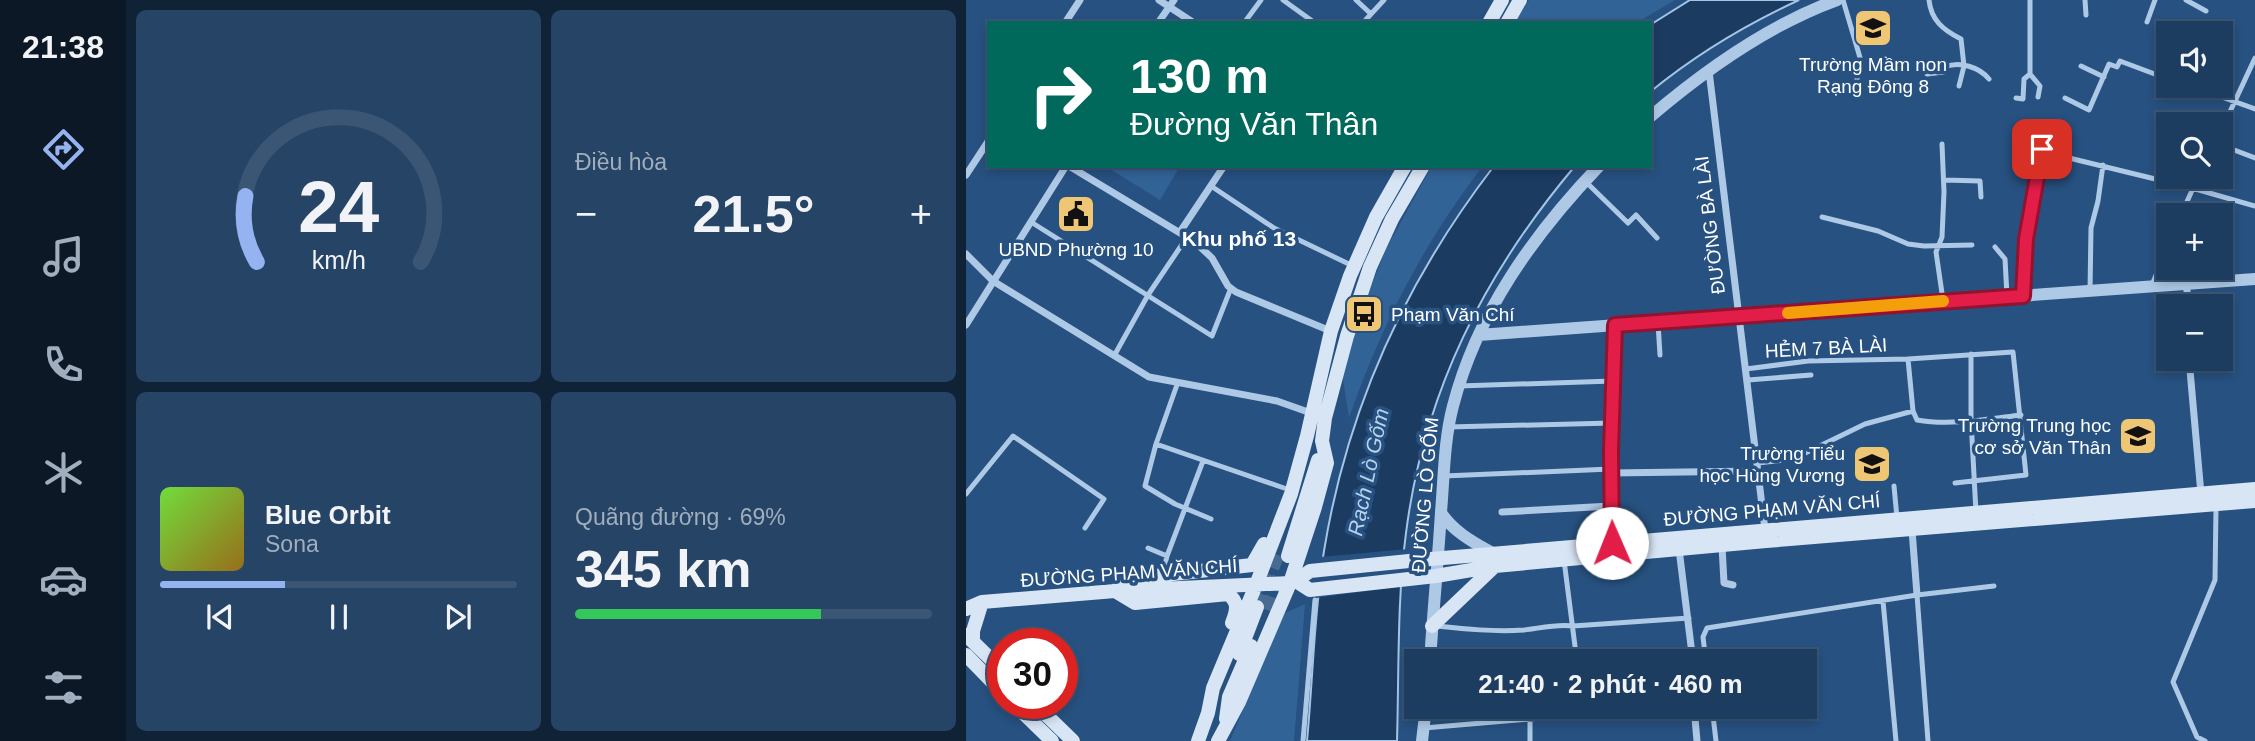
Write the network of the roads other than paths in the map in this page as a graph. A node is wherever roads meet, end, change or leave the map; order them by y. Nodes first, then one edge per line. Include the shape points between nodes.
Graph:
1 (1080, 0) edge
2 (1159, 0) edge
3 (1261, 0) edge
4 (1283, 0) edge
5 (1356, 0) edge
6 (1384, 0) edge
7 (1502, 0) edge
8 (1520, 0) edge
9 (1837, 0) edge
10 (1843, 0) edge
11 (1929, 0) edge
12 (2030, 0) edge
13 (2085, 0) edge
14 (2155, 0) edge
15 (2186, 0) edge
16 (1172, 3) edge
17 (2206, 11) dead end
18 (1371, 13) junction
19 (2085, 15) dead end
20 (1066, 21) edge
21 (1159, 21) edge
22 (1192, 21) edge
23 (1245, 21) edge
24 (1312, 21) edge
25 (1365, 21) edge
26 (1490, 21) edge
27 (1508, 21) edge
28 (2147, 22) dead end
29 (2255, 58) edge
30 (1964, 66) junction
31 (2081, 66) dead end
32 (1709, 71) junction
33 (1927, 74) dead end
34 (2030, 74) junction
35 (2156, 74) edge
36 (2104, 76) junction
37 (2247, 78) junction
38 (1989, 79) dead end
39 (2255, 81) edge
40 (1858, 84) dead end
41 (1959, 86) dead end
42 (2038, 97) dead end
43 (2016, 98) dead end
44 (2064, 98) dead end
45 (2225, 98) edge
46 (2235, 103) junction
47 (2255, 109) edge
48 (2230, 112) edge
49 (1652, 115) edge
50 (987, 143) edge
51 (1942, 144) dead end
52 (2042, 149) dead end
53 (2233, 150) edge
54 (2065, 157) dead end
55 (2255, 158) edge
56 (2103, 165) junction
57 (1066, 168) edge
58 (1070, 168) edge
59 (1223, 168) edge
60 (1404, 168) edge
61 (1422, 168) edge
62 (1597, 168) edge
63 (966, 175) edge
64 (1945, 180) junction
65 (2156, 180) edge
66 (1585, 181) junction
67 (1211, 186) junction
68 (2196, 189) edge
69 (1981, 197) dead end
70 (2255, 206) edge
71 (1822, 217) dead end
72 (1031, 222) junction
73 (1184, 235) junction
74 (1657, 238) dead end
75 (1938, 245) junction
76 (1972, 245) dead end
77 (1995, 247) dead end
78 (966, 254) edge
79 (1353, 266) junction
80 (2156, 276) edge
81 (2255, 279) edge
82 (993, 281) junction
83 (2187, 284) junction
84 (2152, 286) junction
85 (1231, 288) junction
86 (2090, 291) junction
87 (2187, 294) edge
88 (1148, 295) junction
89 (2007, 296) junction
90 (2023, 296) junction
91 (1943, 301) junction
92 (1740, 317) junction
93 (1658, 322) junction
94 (966, 325) edge
95 (1615, 325) junction
96 (1331, 331) junction
97 (1479, 335) junction
98 (1347, 336) junction
99 (1971, 354) junction
100 (1660, 355) dead end
101 (1114, 356) junction
102 (1908, 359) junction
103 (1746, 369) junction
104 (2191, 371) edge
105 (1811, 374) dead end
106 (1748, 380) junction
107 (1614, 381) junction
108 (1178, 382) junction
109 (1459, 386) junction
110 (1913, 411) junction
111 (1311, 414) junction
112 (2021, 415) junction
113 (1971, 420) junction
114 (1612, 423) junction
115 (1448, 427) junction
116 (1307, 436) junction
117 (1322, 440) junction
118 (1156, 444) junction
119 (1203, 461) junction
120 (1758, 463) junction
121 (1611, 471) junction
122 (1758, 471) junction
123 (1444, 476) junction
124 (1974, 481) junction
125 (1955, 483) dead end
126 (1894, 486) dead end
127 (1284, 488) junction
128 (2255, 489) edge
129 (966, 494) edge
130 (2209, 499) junction
131 (2255, 501) edge
132 (1611, 506) junction
133 (1186, 510) junction
134 (1502, 512) dead end
135 (1976, 512) junction
136 (1441, 513) junction
137 (1211, 519) dead end
138 (1903, 526) junction
139 (1085, 528) dead end
140 (1765, 536) junction
141 (1612, 543) junction
142 (1722, 545) junction
143 (1147, 548) dead end
144 (1679, 550) junction
145 (1167, 556) junction
146 (1438, 559) junction
147 (1494, 560) junction
148 (1564, 560) junction
149 (1163, 576) junction
150 (1436, 576) junction
151 (1293, 582) junction
152 (1256, 585) junction
153 (1733, 585) dead end
154 (1994, 586) dead end
155 (1115, 591) junction
156 (1312, 595) junction
157 (1917, 595) junction
158 (1883, 601) junction
159 (982, 602) junction
160 (966, 609) edge
161 (1689, 618) junction
162 (1432, 626) junction
163 (1573, 626) junction
164 (969, 638) edge
165 (1431, 649) edge
166 (1576, 649) edge
167 (1692, 649) edge
168 (1704, 649) edge
169 (966, 655) edge
170 (987, 655) edge
171 (987, 677) edge
172 (1209, 713) junction
173 (1029, 719) edge
174 (1050, 719) edge
175 (1540, 719) edge
176 (1695, 719) edge
177 (1713, 719) edge
178 (1530, 720) junction
179 (1221, 734) edge
180 (1423, 734) edge
181 (1052, 741) edge
182 (1073, 741) edge
183 (1198, 741) edge
184 (1303, 741) edge
185 (1530, 741) edge
186 (1697, 741) edge
187 (1716, 741) edge
188 (1896, 741) edge
189 (1928, 741) edge
190 (2205, 741) edge

1 - 20 street
2 - 16 street
3 - 23 lane
4 - 24 lane
5 - 18 lane
6 - 18 lane
7 - 26 main road
8 - 27 main road
9 - 32 street via 1775,28
10 - 40 lane via 1861,61 1854,66
11 - 30 lane via 1930,13 1945,31 1961,39
12 - 34 lane
13 - 19 lane
14 - 28 lane
15 - 17 lane
16 - 21 street
16 - 22 street
18 - 25 lane
29 - 37 lane
30 - 33 lane via 1945,67 1940,75
30 - 38 lane via 1975,67
30 - 41 lane
31 - 36 lane
32 - 49 street
32 - 92 street, ĐƯỜNG BÀ LÀI
34 - 42 lane via 2040,86
34 - 43 lane via 2024,79 2023,99
35 - 36 lane via 2120,61 2117,67 2109,64
36 - 44 lane via 2089,110
37 - 39 lane
37 - 46 lane
45 - 46 lane
46 - 47 lane
46 - 48 lane
50 - 63 street
51 - 64 lane
52 - 90 lane via 2026,239
53 - 55 lane
54 - 56 lane
56 - 65 lane
56 - 86 lane via 2091,228
57 - 72 street
58 - 73 street
59 - 67 street
60 - 79 main road
61 - 98 main road via 1370,267
62 - 66 street, ĐƯỜNG LÒ GỐM
64 - 69 lane via 1980,181
64 - 75 lane
66 - 74 lane via 1628,223 1636,215
66 - 97 street, ĐƯỜNG LÒ GỐM via 1519,263
67 - 73 street
67 - 79 lane via 1274,228
68 - 70 lane
71 - 75 lane via 1908,244
72 - 82 street
72 - 88 lane
73 - 85 street via 1212,258
73 - 88 lane
75 - 76 lane
75 - 91 lane
77 - 89 lane via 2005,259
78 - 82 street
79 - 96 main road
80 - 84 lane
81 - 83 street
82 - 94 street
82 - 101 street
83 - 84 street
83 - 87 street
84 - 86 street
85 - 88 lane via 1212,336
85 - 96 street via 1245,298
86 - 90 street
88 - 101 lane
89 - 90 street
89 - 91 street
91 - 92 street
92 - 93 street
92 - 103 street, ĐƯỜNG BÀ LÀI
93 - 95 street
93 - 100 lane
95 - 97 street
95 - 107 street
96 - 98 street
96 - 111 main road
97 - 109 street, ĐƯỜNG LÒ GỐM
98 - 117 main road
99 - 102 lane, HẺM 7 BÀ LÀI
99 - 112 lane, HẺM 7 BÀ LÀI via 2013,352
99 - 113 lane
101 - 108 street via 1149,377
102 - 103 lane, HẺM 7 BÀ LÀI via 1808,361
102 - 110 lane
103 - 106 street, ĐƯỜNG BÀ LÀI
104 - 130 street
105 - 106 lane
106 - 120 street, ĐƯỜNG BÀ LÀI
107 - 109 lane
107 - 114 street
108 - 111 street via 1277,401
108 - 118 lane
109 - 115 street, ĐƯỜNG LÒ GỐM
110 - 113 lane via 1917,420 1927,422
110 - 120 lane via 1865,424 1793,459
111 - 116 main road
112 - 113 lane
112 - 124 lane via 2026,475
113 - 124 lane
114 - 115 lane
114 - 121 street
115 - 123 street, ĐƯỜNG LÒ GỐM
116 - 117 main road via 1284,553
116 - 127 main road via 1298,447
116 - 152 main road
117 - 151 main road via 1327,463
118 - 119 lane
118 - 133 lane via 1145,486
119 - 127 lane
119 - 133 lane
120 - 122 street, ĐƯỜNG BÀ LÀI
121 - 122 street
121 - 123 lane
121 - 132 street
122 - 140 street, ĐƯỜNG BÀ LÀI
123 - 136 street, ĐƯỜNG LÒ GỐM
124 - 125 lane
124 - 135 lane
126 - 138 lane
127 - 149 main road via 1252,565
128 - 130 main road, ĐƯỜNG PHẠM VĂN CHÍ
129 - 139 lane via 1013,436 1104,499
130 - 131 main road, ĐƯỜNG PHẠM VĂN CHÍ
130 - 135 main road, ĐƯỜNG PHẠM VĂN CHÍ
130 - 138 main road, ĐƯỜNG PHẠM VĂN CHÍ
130 - 190 lane via 2215,580 2173,682 2197,737
132 - 134 street
132 - 141 street
133 - 137 lane
133 - 145 lane
135 - 138 main road, ĐƯỜNG PHẠM VĂN CHÍ
136 - 146 street, ĐƯỜNG LÒ GỐM
136 - 147 street via 1451,527
138 - 140 main road, ĐƯỜNG PHẠM VĂN CHÍ
138 - 157 street
140 - 141 main road, ĐƯỜNG PHẠM VĂN CHÍ
140 - 142 main road, ĐƯỜNG PHẠM VĂN CHÍ
141 - 147 main road, ĐƯỜNG PHẠM VĂN CHÍ
142 - 144 main road, ĐƯỜNG PHẠM VĂN CHÍ
142 - 153 street via 1724,583
143 - 145 lane
144 - 148 main road, ĐƯỜNG PHẠM VĂN CHÍ
144 - 161 street
145 - 149 lane
146 - 147 main road, ĐƯỜNG PHẠM VĂN CHÍ
146 - 150 street, ĐƯỜNG LÒ GỐM
146 - 151 main road, ĐƯỜNG PHẠM VĂN CHÍ via 1310,570
147 - 148 main road, ĐƯỜNG PHẠM VĂN CHÍ
147 - 150 main road, ĐƯỜNG PHẠM VĂN CHÍ
147 - 162 main road
148 - 163 lane
149 - 155 main road via 1129,579
150 - 156 main road, ĐƯỜNG PHẠM VĂN CHÍ
150 - 162 street, ĐƯỜNG LÒ GỐM
151 - 152 main road, ĐƯỜNG PHẠM VĂN CHÍ
151 - 156 main road
151 - 179 main road
152 - 155 main road, ĐƯỜNG PHẠM VĂN CHÍ
152 - 172 main road via 1213,688
154 - 157 lane
155 - 159 main road, ĐƯỜNG PHẠM VĂN CHÍ
155 - 172 main road via 1135,603 1227,594 1235,599 1235,615 1204,691
156 - 184 lane
157 - 158 lane
157 - 189 lane
158 - 168 lane via 1707,628
158 - 188 lane
159 - 160 main road, ĐƯỜNG PHẠM VĂN CHÍ
159 - 164 main road
161 - 163 lane
161 - 167 street
162 - 163 lane via 1486,631
162 - 165 street, ĐƯỜNG LÒ GỐM
163 - 166 lane
164 - 170 main road
169 - 171 main road
172 - 179 main road via 1223,695 1262,608 1229,697
172 - 183 main road
173 - 181 main road
174 - 182 main road
175 - 178 lane
176 - 186 street
177 - 187 lane
178 - 180 lane
178 - 185 lane

